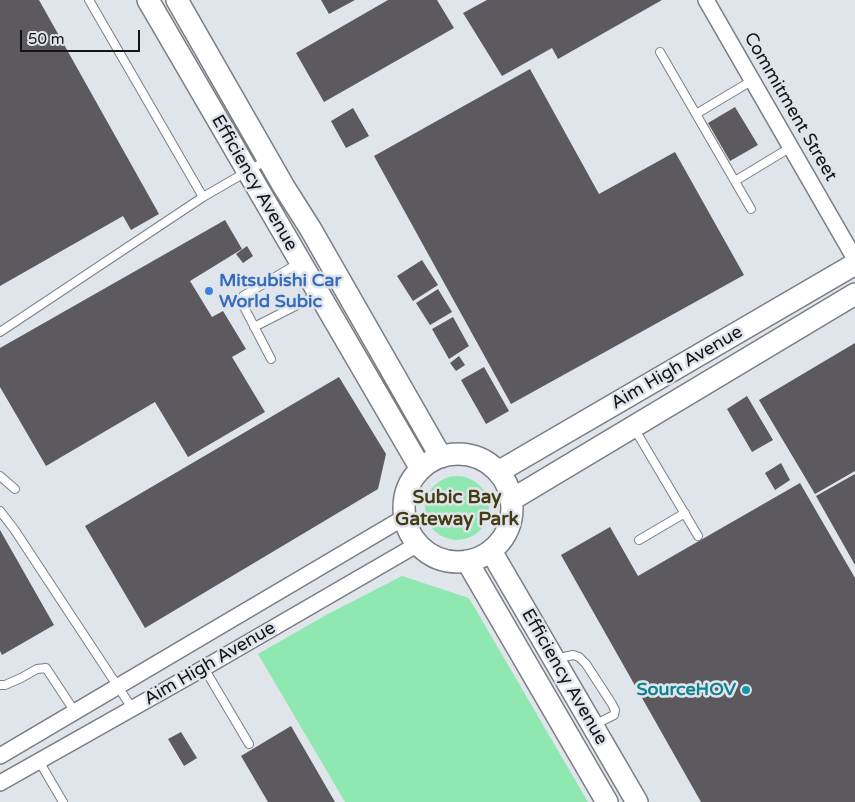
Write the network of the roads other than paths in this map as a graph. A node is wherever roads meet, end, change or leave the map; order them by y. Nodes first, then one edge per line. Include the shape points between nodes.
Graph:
1 (89, 0) edge
2 (148, 0) edge
3 (177, 0) edge
4 (706, 0) edge
5 (660, 52) dead end
6 (753, 80) junction
7 (696, 114) junction
8 (791, 147) junction
9 (269, 159) junction
10 (248, 171) junction
11 (735, 181) junction
12 (203, 197) junction
13 (751, 209) dead end
14 (855, 260) edge
15 (300, 262) junction
16 (855, 264) edge
17 (319, 294) junction
18 (855, 294) edge
19 (254, 328) junction
20 (0, 332) edge
21 (271, 359) dead end
22 (633, 426) junction
23 (441, 457) junction
24 (421, 469) junction
25 (498, 472) junction
26 (1, 478) edge
27 (15, 489) dead end
28 (511, 500) junction
29 (0, 511) edge
30 (685, 514) junction
31 (405, 517) junction
32 (698, 536) dead end
33 (638, 540) dead end
34 (418, 544) junction
35 (490, 551) junction
36 (467, 561) junction
37 (554, 659) junction
38 (204, 668) junction
39 (0, 685) edge
40 (118, 687) junction
41 (132, 708) junction
42 (75, 712) junction
43 (592, 726) junction
44 (249, 744) dead end
45 (0, 756) edge
46 (39, 761) junction
47 (0, 783) edge
48 (63, 802) edge
49 (607, 802) edge
50 (636, 802) edge

1 - 12 lane
2 - 10 street, Efficiency Avenue
3 - 9 street, Efficiency Avenue
4 - 6 street, Commitment Street
5 - 7 lane
6 - 7 lane
6 - 8 street, Commitment Street
7 - 11 lane
8 - 11 lane
8 - 14 street, Commitment Street
9 - 10 lane
9 - 23 street, Efficiency Avenue
10 - 12 lane
10 - 15 street, Efficiency Avenue
11 - 13 lane
12 - 20 lane
15 - 17 street, Efficiency Avenue
15 - 19 lane via 243,296 242,303
16 - 25 street, Aim High Avenue
17 - 19 lane
17 - 24 street, Efficiency Avenue
18 - 22 street, Aim High Avenue
19 - 21 lane
22 - 28 street, Aim High Avenue
22 - 30 lane
23 - 24 street
23 - 25 street via 453,454 471,456
24 - 31 street via 407,491
25 - 28 street via 507,485
26 - 27 lane
28 - 35 street via 512,511 506,534
29 - 40 lane
30 - 32 lane
30 - 33 lane
31 - 34 street
31 - 40 street, Aim High Avenue
34 - 36 street via 436,557
34 - 38 street, Aim High Avenue
35 - 36 street
35 - 37 street, Efficiency Avenue
36 - 49 street, Efficiency Avenue
37 - 43 street, Efficiency Avenue
37 - 43 lane via 579,657 612,704 614,715
38 - 41 street, Aim High Avenue
38 - 44 lane
39 - 42 lane via 46,668
40 - 41 lane
40 - 42 street, Aim High Avenue
41 - 46 street, Aim High Avenue
42 - 45 street, Aim High Avenue
43 - 50 street, Efficiency Avenue
46 - 47 street, Aim High Avenue
46 - 48 lane

